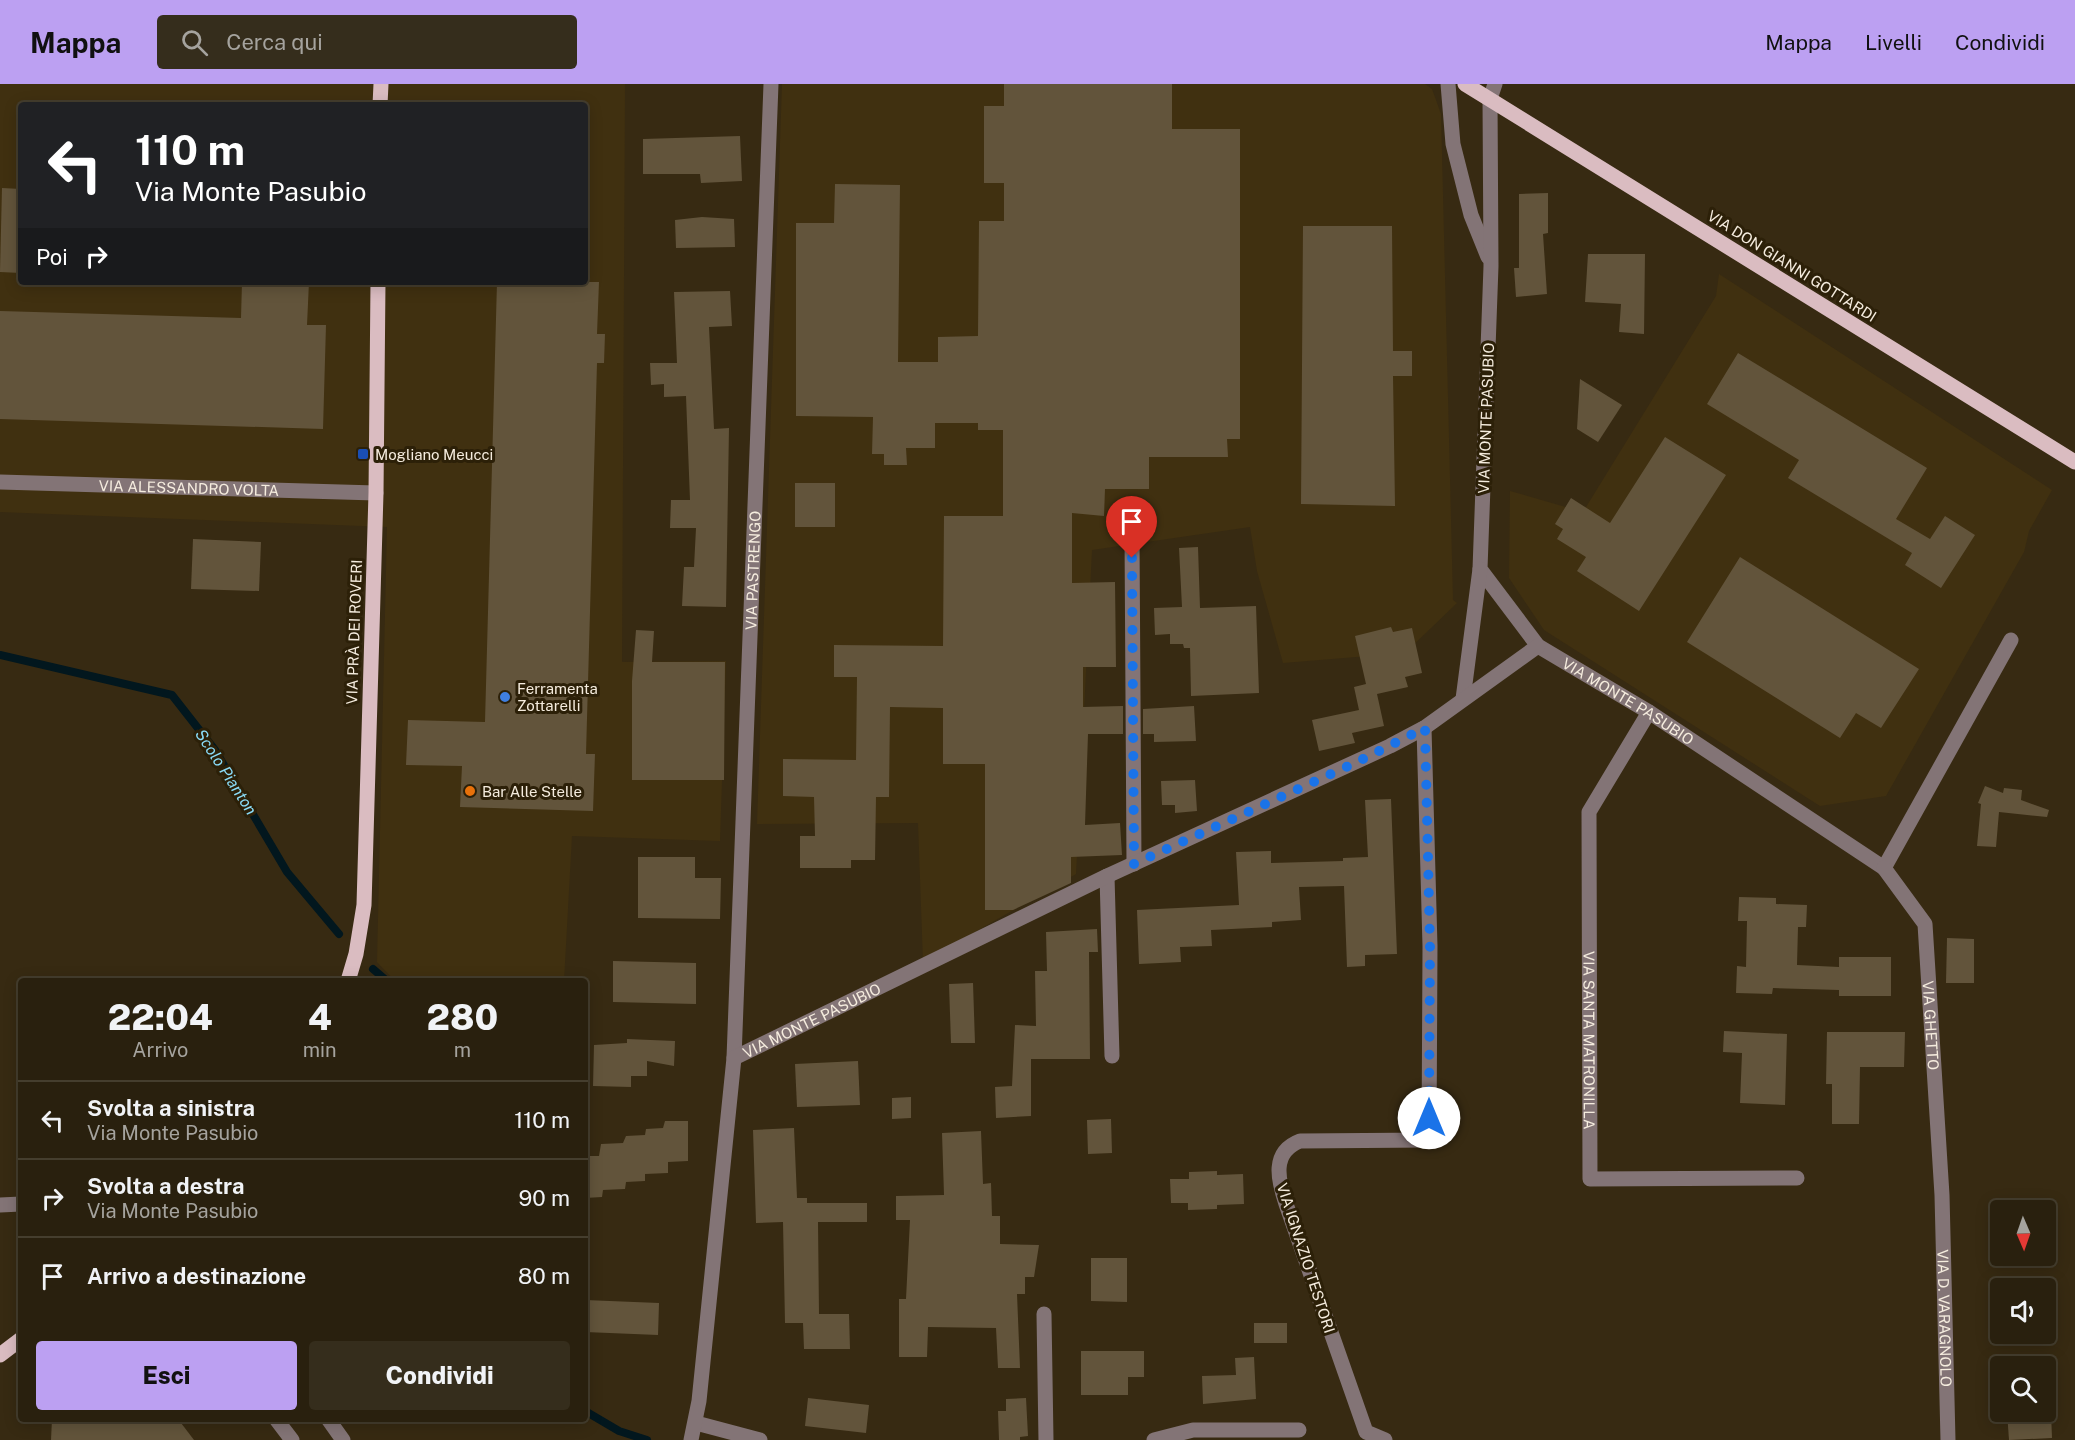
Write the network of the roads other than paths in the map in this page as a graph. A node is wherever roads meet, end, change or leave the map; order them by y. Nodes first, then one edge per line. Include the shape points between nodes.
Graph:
1 (381, 84) edge
2 (771, 84) edge
3 (1448, 84) edge
4 (1465, 84) edge
5 (1495, 84) edge
6 (1490, 99) junction
7 (380, 102) edge
8 (1491, 266) junction
9 (378, 285) edge
10 (2075, 462) edge
11 (0, 482) edge
12 (376, 493) junction
13 (1132, 535) dead end
14 (1480, 569) junction
15 (2011, 640) dead end
16 (1538, 646) junction
17 (1463, 699) junction
18 (1649, 712) junction
19 (1425, 728) junction
20 (1134, 864) junction
21 (1884, 868) junction
22 (1107, 876) junction
23 (349, 978) edge
24 (1112, 1056) dead end
25 (734, 1058) junction
26 (1797, 1178) dead end
27 (1942, 1195) joint
28 (0, 1205) edge
29 (18, 1205) edge
30 (1044, 1314) dead end
31 (18, 1341) edge
32 (0, 1355) edge
33 (278, 1422) edge
34 (330, 1422) edge
35 (1299, 1430) dead end
36 (693, 1433) edge
37 (292, 1440) edge
38 (343, 1440) edge
39 (760, 1440) edge
40 (1046, 1440) edge
41 (1154, 1440) edge
42 (1385, 1440) edge
43 (1948, 1440) edge

1 - 7 main road
2 - 25 street, VIA PASTRENGO
3 - 8 street, VIA MONTE PASUBIO via 1453,144 1471,214
4 - 6 main road, VIA DON GIANNI GOTTARDI
5 - 6 street, VIA MONTE PASUBIO
6 - 8 street, VIA MONTE PASUBIO
6 - 10 main road, VIA DON GIANNI GOTTARDI
8 - 14 street, VIA MONTE PASUBIO
9 - 12 main road, VIA PRÀ DEI ROVERI
11 - 12 street, VIA ALESSANDRO VOLTA
12 - 23 main road, VIA PRÀ DEI ROVERI via 364,905
13 - 20 street
14 - 16 street
14 - 17 street, VIA MONTE PASUBIO
15 - 21 street
16 - 17 street, VIA MONTE PASUBIO
16 - 18 street, VIA MONTE PASUBIO
17 - 19 street, VIA MONTE PASUBIO
18 - 21 street, VIA MONTE PASUBIO
18 - 26 street, VIA SANTA MATRONILLA via 1589,812 1590,1179
19 - 20 street, VIA MONTE PASUBIO
19 - 42 street, VIA IGNAZIO TESTORI via 1429,1140 1300,1141 1285,1149 1279,1164 1286,1204 1366,1432
20 - 22 street, VIA MONTE PASUBIO
21 - 27 street, VIA GHETTO via 1925,924
22 - 24 street
22 - 25 street, VIA MONTE PASUBIO
25 - 36 street, VIA MONTE PASUBIO
27 - 43 street, VIA D. VARAGNOLO
28 - 29 street
30 - 40 street
31 - 32 main road
33 - 37 street
34 - 38 street
35 - 41 street via 1193,1430
36 - 39 street

